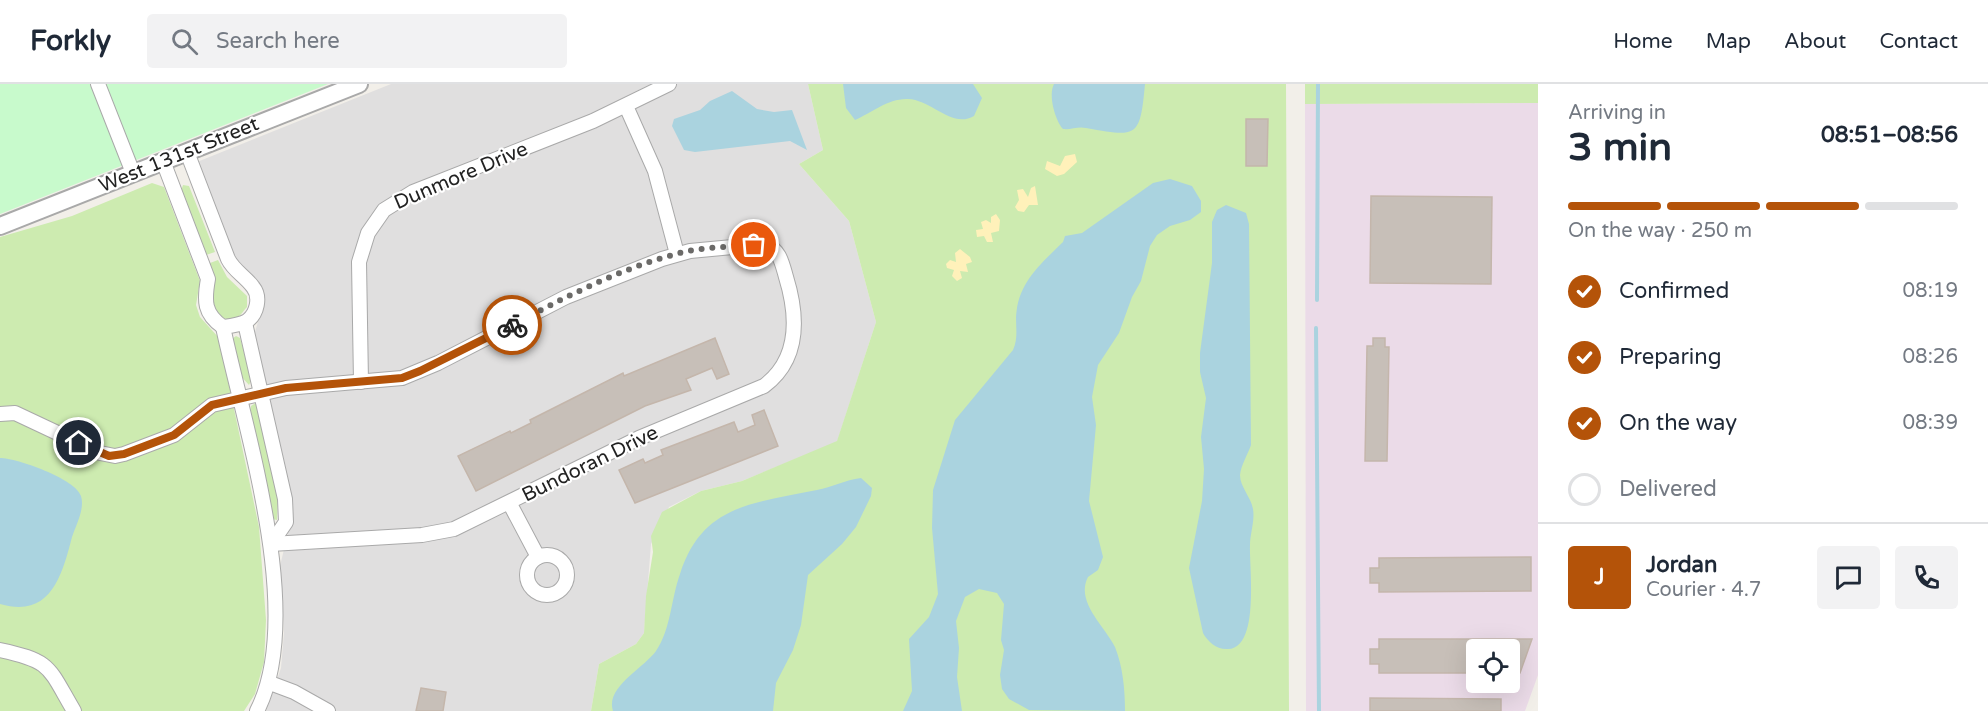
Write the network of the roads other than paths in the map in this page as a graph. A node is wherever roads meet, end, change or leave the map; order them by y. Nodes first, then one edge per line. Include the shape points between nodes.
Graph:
1 (98, 84) edge
2 (359, 84) edge
3 (669, 84) edge
4 (626, 106) junction
5 (187, 152) junction
6 (163, 161) junction
7 (133, 173) junction
8 (0, 226) edge
9 (677, 254) junction
10 (245, 323) junction
11 (223, 327) junction
12 (361, 382) junction
13 (261, 393) junction
14 (239, 399) junction
15 (0, 414) edge
16 (510, 504) junction
17 (271, 544) junction
18 (538, 558) dead end
19 (0, 650) edge
20 (270, 683) junction
21 (74, 711) edge
22 (257, 711) edge
23 (328, 711) edge

1 - 7 street
2 - 5 street, West 131st Street
3 - 4 street, Dunmore Drive
4 - 9 street via 655,171
4 - 12 street, Dunmore Drive via 413,192 384,210 368,233 359,262
5 - 6 street, West 131st Street
5 - 10 street via 228,259 257,294 256,310
6 - 7 street, West 131st Street
6 - 11 street via 208,279 207,310
7 - 8 street, West 131st Street
9 - 12 street via 566,297 420,371 402,378
9 - 16 street, Bundoran Drive via 765,244 778,254 794,303 796,325 784,363 771,381 753,392 639,438
10 - 11 street
10 - 13 street
11 - 14 street
12 - 13 street
13 - 14 street
13 - 17 street via 285,499 286,522
14 - 15 street via 212,405 174,435 115,456 100,453 15,413
14 - 17 street
16 - 17 street, Bundoran Drive via 441,533
16 - 18 street
17 - 20 street via 277,637
19 - 21 street via 29,656 44,664
20 - 22 street
20 - 23 street

